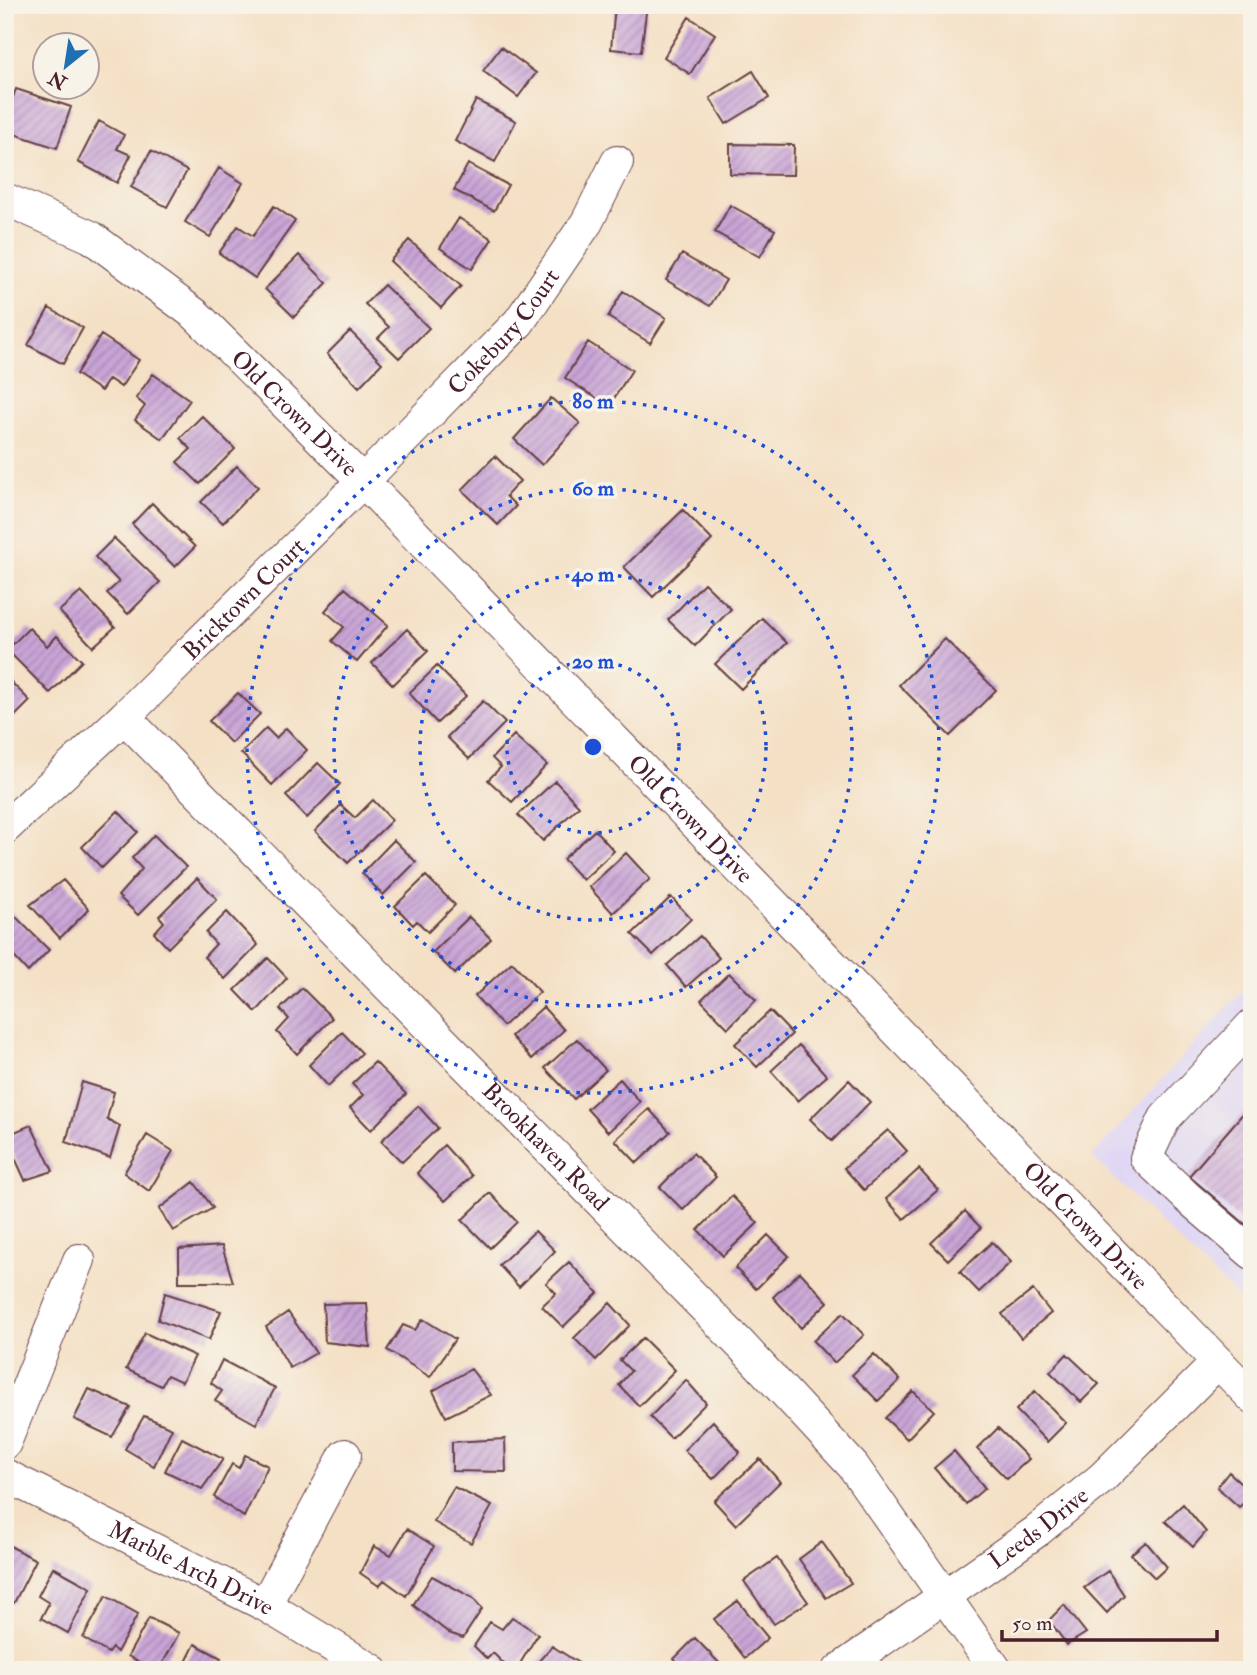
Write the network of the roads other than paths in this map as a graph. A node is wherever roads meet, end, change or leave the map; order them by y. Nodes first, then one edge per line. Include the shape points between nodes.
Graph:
1 (617, 162) dead end
2 (5, 199) edge
3 (363, 481) junction
4 (124, 717) junction
5 (5, 828) edge
6 (1252, 1025) edge
7 (1252, 1253) edge
8 (79, 1260) dead end
9 (1217, 1363) junction
10 (1252, 1397) edge
11 (5, 1443) edge
12 (345, 1455) dead end
13 (5, 1475) edge
14 (945, 1596) junction
15 (265, 1605) junction
16 (372, 1670) edge
17 (839, 1670) edge
18 (996, 1670) edge

1 - 3 street, Cokebury Court via 587,222 519,322
2 - 3 street, Old Crown Drive via 91,237 197,315
3 - 4 street, Bricktown Court
3 - 9 street, Old Crown Drive
4 - 5 street, Bricktown Court
4 - 14 street, Brookhaven Road via 742,1346 853,1466
6 - 7 street via 1165,1118 1146,1157
8 - 11 street
9 - 10 street, Old Crown Drive
9 - 14 street, Leeds Drive via 1102,1478
12 - 15 street
13 - 15 street, Marble Arch Drive
14 - 17 street, Leeds Drive
14 - 18 street, Brookhaven Road
15 - 16 street, Marble Arch Drive

